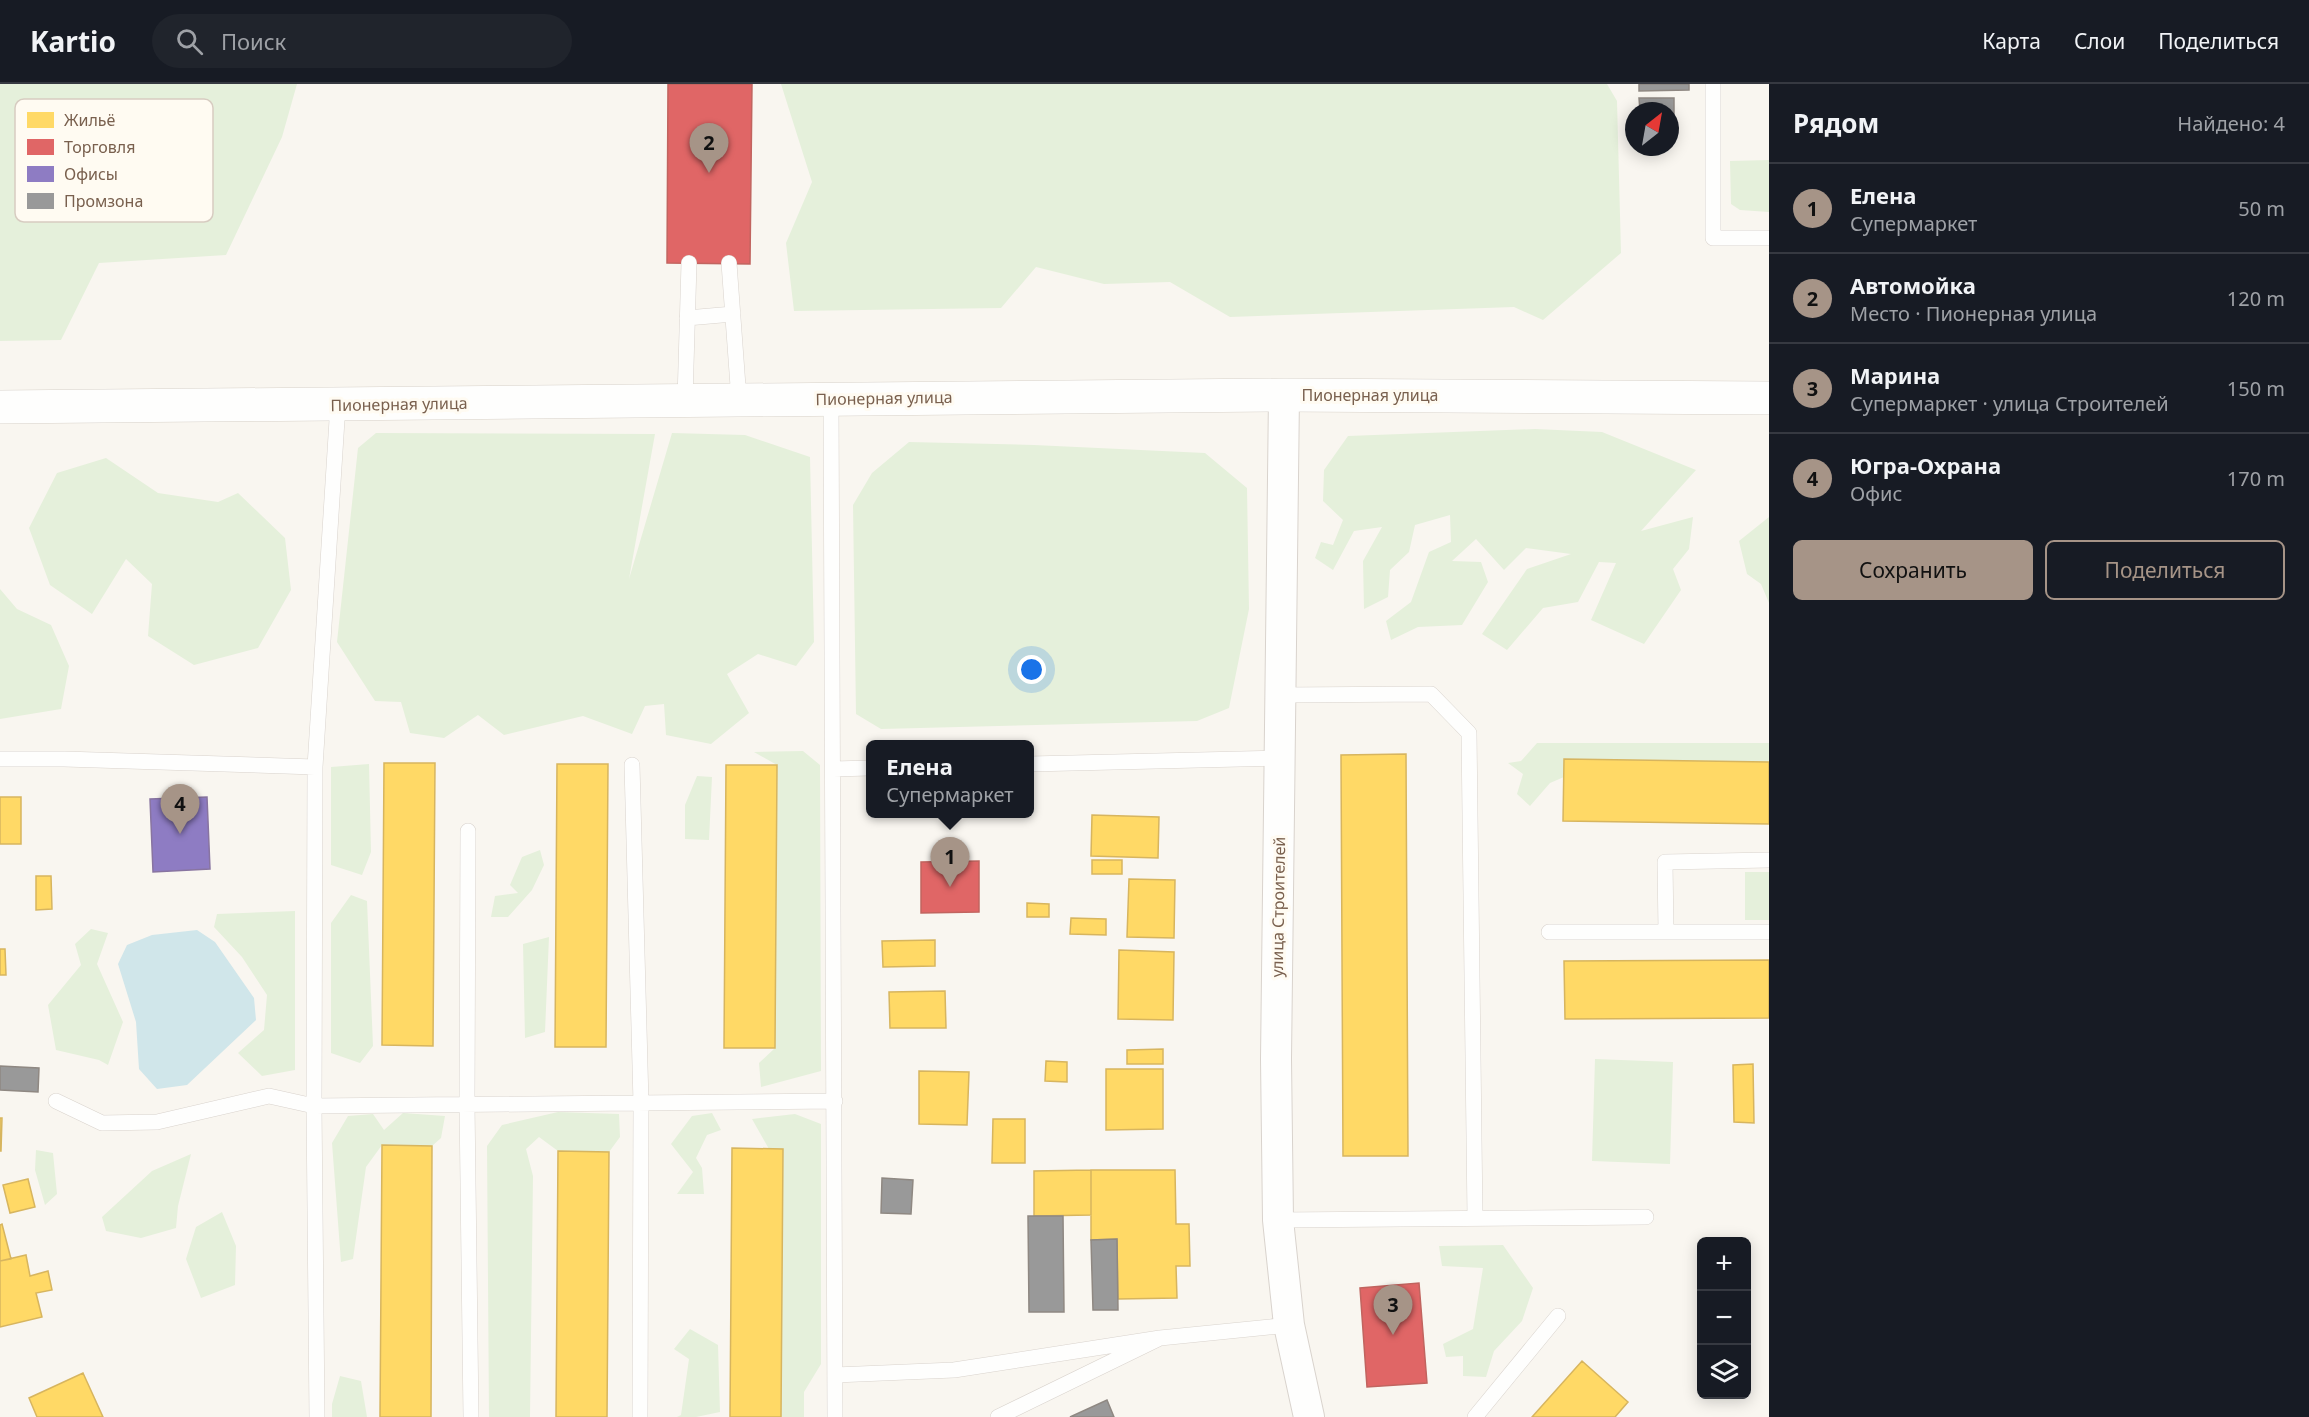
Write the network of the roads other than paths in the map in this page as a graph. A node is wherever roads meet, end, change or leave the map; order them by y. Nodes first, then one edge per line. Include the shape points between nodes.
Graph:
1 (1713, 84) edge
2 (1769, 238) edge
3 (689, 263) dead end
4 (729, 263) dead end
5 (733, 314) junction
6 (687, 318) junction
7 (1284, 395) junction
8 (1769, 398) edge
9 (831, 399) junction
10 (685, 400) junction
11 (739, 400) junction
12 (338, 404) junction
13 (0, 407) edge
14 (1281, 694) junction
15 (1281, 758) junction
16 (0, 759) edge
17 (1034, 764) edge
18 (632, 765) dead end
19 (315, 767) junction
20 (866, 768) edge
21 (833, 769) junction
22 (468, 831) dead end
23 (1769, 860) edge
24 (1549, 932) dead end
25 (1666, 932) junction
26 (1769, 933) edge
27 (56, 1101) dead end
28 (835, 1101) junction
29 (642, 1103) junction
30 (467, 1104) junction
31 (314, 1106) junction
32 (1646, 1217) dead end
33 (1474, 1218) junction
34 (1278, 1220) junction
35 (1558, 1316) dead end
36 (1289, 1325) junction
37 (1160, 1338) junction
38 (835, 1375) junction
39 (317, 1417) edge
40 (471, 1417) edge
41 (640, 1417) edge
42 (835, 1417) edge
43 (998, 1417) edge
44 (1309, 1417) edge
45 (1475, 1417) edge

1 - 2 lane via 1713,238
3 - 6 lane
4 - 5 lane
5 - 6 lane
5 - 11 lane
6 - 10 lane
7 - 8 main road, Пионерная улица
7 - 9 main road, Пионерная улица
7 - 14 street, улица Строителей
9 - 11 main road, Пионерная улица
9 - 21 lane
10 - 11 main road, Пионерная улица
10 - 12 main road, Пионерная улица
12 - 13 main road, Пионерная улица
12 - 19 lane
14 - 15 street, улица Строителей
14 - 33 lane via 1431,694 1468,733
15 - 17 lane
15 - 34 street, улица Строителей via 1276,1059
16 - 19 lane
18 - 29 lane
19 - 31 lane
20 - 21 lane
21 - 28 lane
22 - 30 lane
23 - 25 lane via 1665,862
24 - 25 lane
25 - 26 lane
27 - 31 lane via 102,1123 156,1122 269,1096
28 - 29 lane
28 - 38 lane
29 - 30 lane
29 - 41 lane
30 - 31 lane
30 - 40 lane
31 - 39 lane
32 - 33 lane
33 - 34 lane
34 - 36 street, улица Строителей
35 - 45 lane
36 - 37 lane
36 - 44 street, улица Строителей
37 - 38 lane via 954,1370
37 - 43 lane
38 - 42 lane

